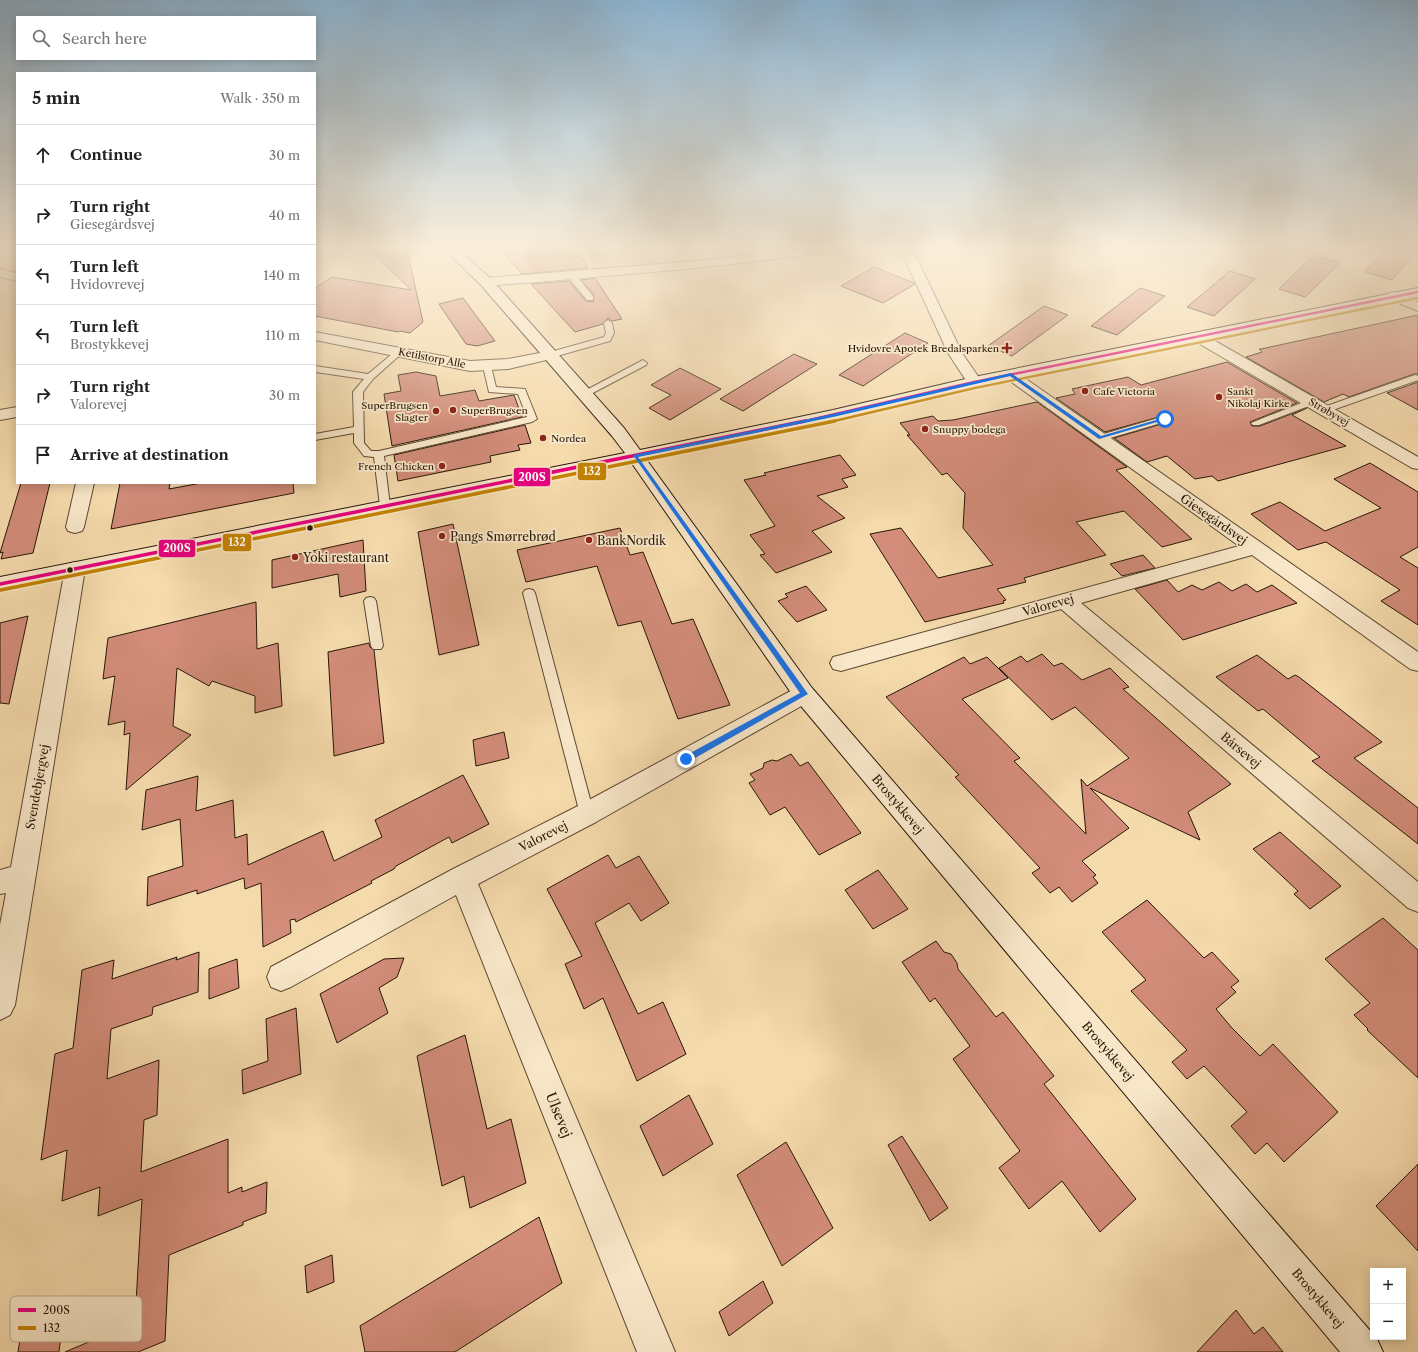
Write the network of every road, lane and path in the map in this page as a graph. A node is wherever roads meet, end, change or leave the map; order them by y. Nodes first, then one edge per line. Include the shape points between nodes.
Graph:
1 (510, 309) edge
2 (934, 309) edge
3 (1331, 309) edge
4 (608, 323) dead end
5 (316, 336) edge
6 (1198, 337) junction
7 (398, 352) junction
8 (550, 355) junction
9 (643, 364) dead end
10 (487, 366) junction
11 (316, 369) edge
12 (1011, 375) junction
13 (370, 378) junction
14 (1415, 378) dead end
15 (974, 382) junction
16 (584, 394) junction
17 (1317, 406) junction
18 (16, 412) edge
19 (0, 415) edge
20 (1165, 419) dead end
21 (1256, 423) dead end
22 (358, 429) junction
23 (316, 437) edge
24 (1100, 438) junction
25 (379, 454) junction
26 (635, 456) junction
27 (1418, 464) edge
28 (85, 484) edge
29 (385, 506) junction
30 (75, 526) dead end
31 (1255, 548) junction
32 (75, 569) junction
33 (0, 584) edge
34 (529, 594) dead end
35 (370, 601) dead end
36 (1065, 601) junction
37 (377, 646) dead end
38 (841, 663) dead end
39 (1418, 663) edge
40 (804, 694) junction
41 (587, 814) junction
42 (462, 878) junction
43 (11, 879) edge
44 (1418, 899) edge
45 (280, 977) dead end
46 (0, 1005) edge
47 (656, 1352) edge
48 (1364, 1352) edge

1 - 8 street, Brostykkevej
2 - 15 street via 955,353
3 - 6 street
4 - 8 lane via 610,333 607,339
5 - 7 street, Ketilstorp Alle
6 - 12 street
6 - 17 street, Strøbyvej
7 - 10 street, Ketilstorp Alle via 470,366
7 - 13 lane
8 - 10 street, Ketilstorp Alle
8 - 16 street, Brostykkevej
9 - 16 lane
10 - 25 lane via 492,390 522,391 532,419
11 - 13 lane
12 - 15 street
12 - 24 street, Giesegårdsvej
13 - 22 lane via 358,392
14 - 17 lane
15 - 26 street via 833,415
16 - 26 street, Brostykkevej via 618,432
17 - 21 lane
17 - 27 street, Strøbyvej
18 - 19 street
20 - 24 lane
22 - 23 lane
22 - 25 lane via 359,442 368,454
24 - 31 street, Giesegårdsvej
25 - 29 lane
26 - 29 street
26 - 40 street, Brostykkevej
28 - 30 street
29 - 32 street
31 - 36 street, Valorevej
31 - 39 street, Giesegårdsvej
32 - 33 street
32 - 43 street, Svendebjergvej
34 - 41 lane
35 - 37 lane
36 - 38 street, Valorevej
36 - 44 street, Bårsevej
40 - 41 street, Valorevej
40 - 48 street, Brostykkevej
41 - 42 street, Valorevej
42 - 45 street, Valorevej
42 - 47 street, Ulsevej
43 - 46 street, Svendebjergvej

